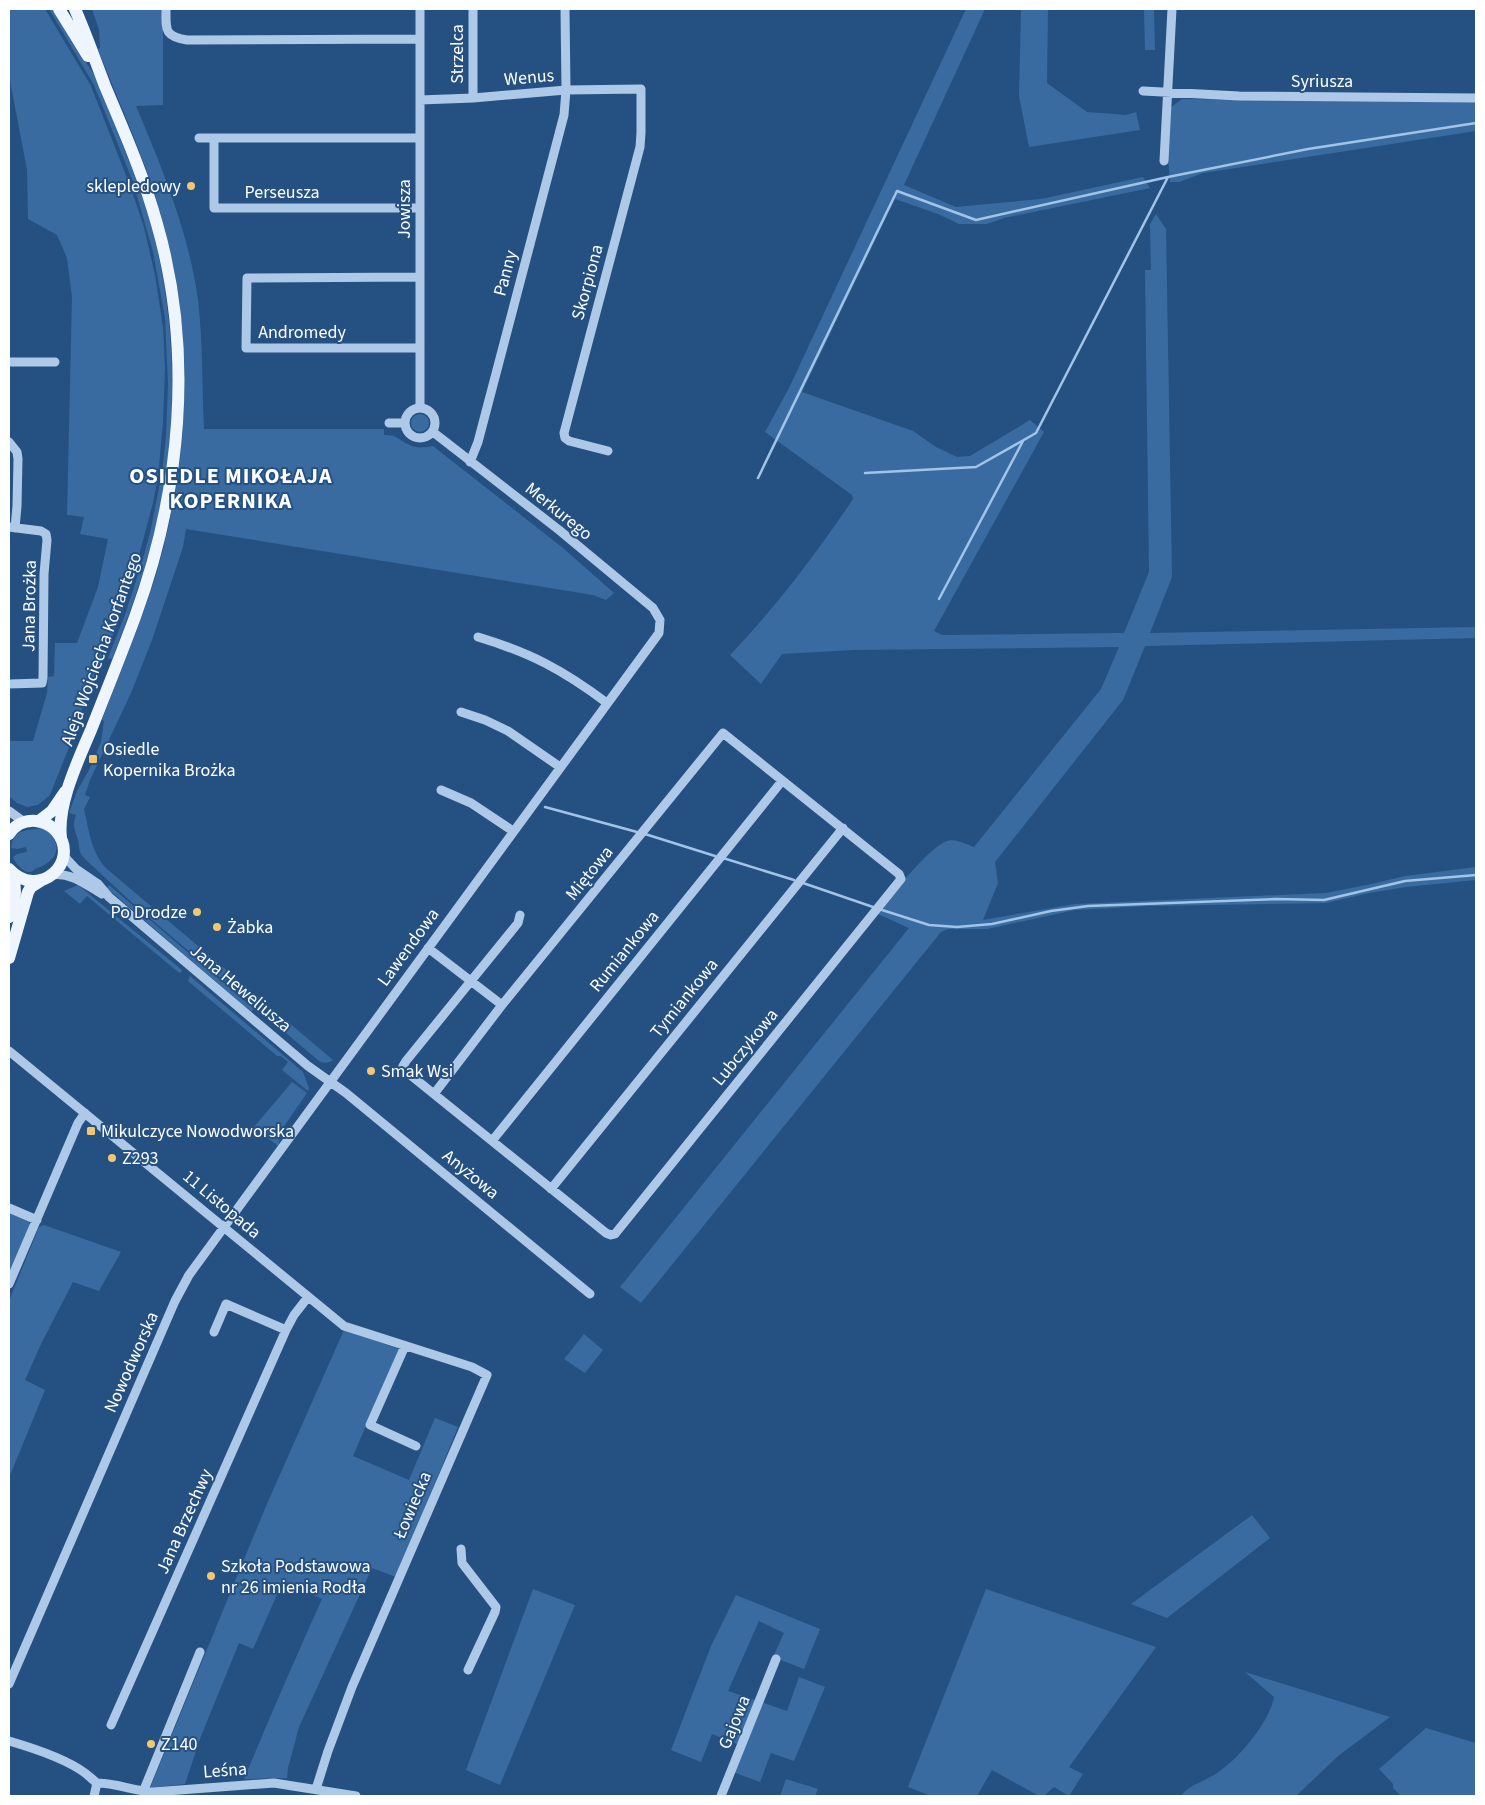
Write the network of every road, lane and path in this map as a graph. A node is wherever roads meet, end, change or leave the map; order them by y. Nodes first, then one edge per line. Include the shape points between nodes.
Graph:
1 (59, 9) edge
2 (76, 9) edge
3 (166, 9) edge
4 (420, 9) edge
5 (473, 9) edge
6 (565, 9) edge
7 (1172, 9) edge
8 (420, 38) junction
9 (105, 84) junction
10 (641, 89) joint
11 (566, 90) junction
12 (1143, 91) dead end
13 (1167, 92) junction
14 (473, 98) junction
15 (1476, 98) edge
16 (420, 100) junction
17 (199, 138) dead end
18 (214, 138) junction
19 (420, 138) junction
20 (1164, 161) dead end
21 (420, 208) junction
22 (420, 277) junction
23 (420, 348) junction
24 (9, 362) edge
25 (55, 362) dead end
26 (420, 408) junction
27 (389, 423) dead end
28 (405, 423) junction
29 (433, 432) junction
30 (9, 442) edge
31 (608, 451) dead end
32 (470, 462) junction
33 (12, 528) edge
34 (660, 620) joint
35 (478, 638) dead end
36 (9, 684) edge
37 (607, 703) junction
38 (461, 712) dead end
39 (560, 767) junction
40 (782, 781) junction
41 (68, 788) junction
42 (441, 790) dead end
43 (9, 811) edge
44 (39, 821) junction
45 (26, 822) junction
46 (842, 828) junction
47 (513, 832) junction
48 (9, 834) edge
49 (61, 838) junction
50 (64, 855) junction
51 (11, 872) edge
52 (47, 878) junction
53 (109, 897) junction
54 (520, 915) dead end
55 (9, 917) edge
56 (428, 948) junction
57 (9, 958) edge
58 (471, 982) junction
59 (502, 1006) junction
60 (9, 1051) edge
61 (330, 1081) junction
62 (434, 1094) junction
63 (85, 1114) junction
64 (492, 1141) junction
65 (551, 1188) junction
66 (9, 1208) edge
67 (37, 1220) junction
68 (224, 1227) junction
69 (9, 1284) edge
70 (590, 1294) dead end
71 (308, 1297) junction
72 (344, 1326) joint
73 (286, 1330) junction
74 (214, 1332) dead end
75 (405, 1346) junction
76 (416, 1446) dead end
77 (461, 1548) dead end
78 (200, 1652) dead end
79 (776, 1659) dead end
80 (468, 1670) dead end
81 (9, 1684) edge
82 (111, 1726) dead end
83 (9, 1741) edge
84 (97, 1783) junction
85 (316, 1789) junction
86 (144, 1792) junction
87 (94, 1796) edge
88 (356, 1796) edge
89 (722, 1796) edge

1 - 9 main road, Aleja Wojciecha Korfantego
2 - 9 main road, Aleja Wojciecha Korfantego
3 - 8 street via 168,33 187,40
4 - 8 street, Jowisza
5 - 14 street, Strzelca
6 - 11 street, Panny
7 - 13 street
8 - 16 street, Jowisza
9 - 41 main road, Aleja Wojciecha Korfantego via 145,185 164,250 177,336 177,419 168,499 152,565
10 - 11 street, Wenus
10 - 31 street, Skorpiona via 640,146 564,433 569,441
11 - 14 street, Wenus
11 - 32 street, Panny via 559,136
12 - 13 street, Syriusza
13 - 15 street, Syriusza via 1239,96
13 - 20 street
14 - 16 street, Wenus
16 - 19 street, Jowisza
17 - 18 street
18 - 19 street
18 - 21 street, Perseusza via 214,208
19 - 21 street, Jowisza
21 - 22 street, Jowisza
22 - 23 street, Jowisza
22 - 23 street, Andromedy via 247,278 246,348
23 - 26 street, Jowisza
24 - 25 street
26 - 28 street via 408,414
26 - 29 street via 434,417
27 - 28 street
28 - 29 street via 408,432 416,438 425,438
29 - 32 street, Merkurego
30 - 33 street via 18,459 18,506
32 - 34 street, Merkurego via 559,530 656,611
33 - 36 street, Jana Brożka via 46,534 42,683
34 - 37 street, Lawendowa via 659,632
35 - 37 street via 534,657 566,674
37 - 39 street, Lawendowa
38 - 39 street via 508,731
39 - 47 street, Lawendowa
40 - 46 street, Lubczykowa
40 - 59 street, Miętowa via 723,733
40 - 64 street, Rumiankowa
41 - 44 main road, Aleja Wojciecha Korfantego via 52,811
41 - 49 main road, Aleja Wojciecha Korfantego via 60,824
42 - 47 street via 471,803
43 - 45 street
44 - 45 main road
44 - 49 main road
45 - 48 main road
46 - 65 street, Tymiankowa
46 - 65 street, Lubczykowa via 901,879 615,1234 606,1233
47 - 56 street, Lawendowa
49 - 50 main road, Aleja Wojciecha Korfantego
50 - 52 main road via 60,866
50 - 53 street, Jana Heweliusza
51 - 52 main road via 27,881
51 - 55 main road via 15,893
52 - 53 street, Jana Heweliusza via 60,874 72,876
52 - 57 main road via 28,892
53 - 61 street, Jana Heweliusza via 308,1066
54 - 58 street via 518,923
56 - 58 street
56 - 61 street, Lawendowa
58 - 59 street
58 - 62 street, Lubczykowa via 403,1066
59 - 62 street, Miętowa
60 - 63 street, 11 Listopada
61 - 68 street, Nowodworska
61 - 70 street, Anyżowa
62 - 64 street, Lubczykowa
63 - 67 street via 78,1123
63 - 68 street, 11 Listopada
64 - 65 street, Lubczykowa
66 - 67 street
67 - 69 street
68 - 71 street, 11 Listopada
68 - 81 street, Nowodworska via 189,1275 175,1301
71 - 72 street, 11 Listopada
71 - 73 street, Jana Brzechwy
72 - 75 street, Łowiecka
73 - 74 street via 226,1304
73 - 82 street, Jana Brzechwy
75 - 76 street via 370,1425
75 - 85 street, Łowiecka via 472,1367 487,1375 352,1687
77 - 80 street via 462,1563 496,1607
78 - 86 street
79 - 89 street, Gajowa
83 - 84 street via 73,1766
84 - 86 street, Leśna
84 - 87 street
85 - 86 street, Leśna via 274,1784
85 - 88 street, Leśna

